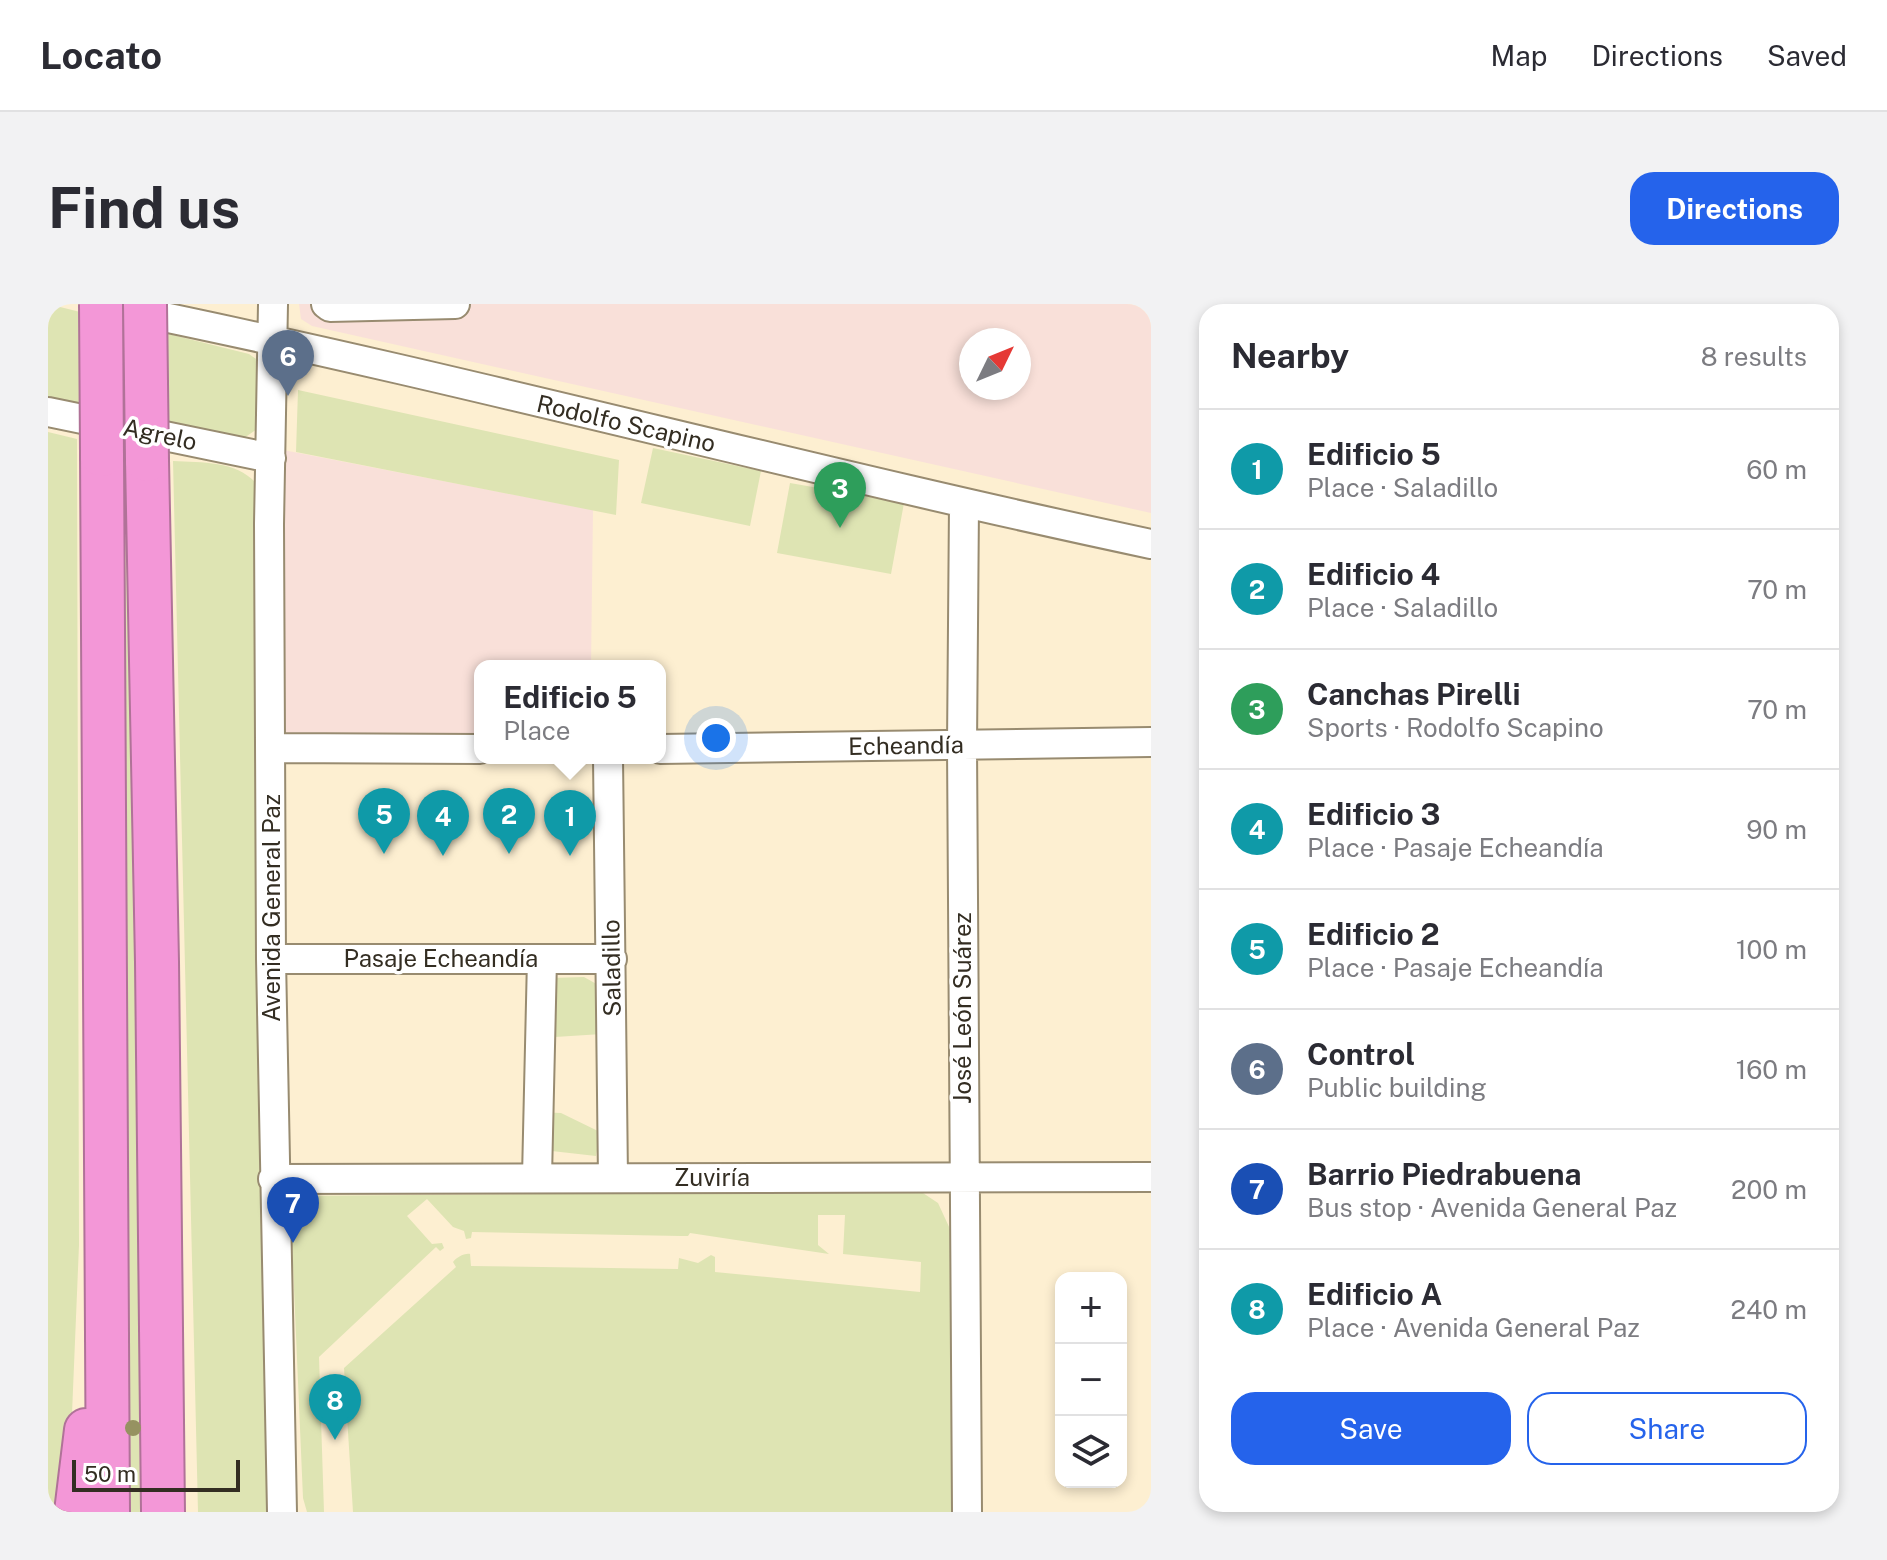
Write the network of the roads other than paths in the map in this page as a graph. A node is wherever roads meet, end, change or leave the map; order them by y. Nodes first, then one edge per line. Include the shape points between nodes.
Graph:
1 (100, 304) edge
2 (145, 304) edge
3 (273, 304) edge
4 (326, 304) edge
5 (455, 304) edge
6 (273, 340) junction
7 (48, 412) edge
8 (271, 458) junction
9 (964, 505) junction
10 (1151, 544) edge
11 (1151, 742) edge
12 (962, 746) junction
13 (272, 748) junction
14 (474, 749) edge
15 (666, 749) edge
16 (608, 764) edge
17 (271, 959) junction
18 (542, 959) junction
19 (612, 959) junction
20 (537, 1177) junction
21 (963, 1177) junction
22 (1151, 1177) edge
23 (613, 1178) junction
24 (273, 1179) junction
25 (106, 1282) junction
26 (161, 1391) junction
27 (76, 1512) edge
28 (108, 1512) edge
29 (163, 1512) edge
30 (175, 1512) edge
31 (282, 1512) edge
32 (967, 1512) edge

1 - 6 street, Rodolfo Scapino
1 - 25 highway, bridge
2 - 26 highway, bridge
3 - 6 street, Avenida General Paz
4 - 5 street
6 - 8 street, Avenida General Paz
6 - 9 street, Rodolfo Scapino
7 - 8 street, Agrelo
8 - 13 street, Avenida General Paz
9 - 10 street, Rodolfo Scapino
9 - 12 street, José León Suárez
11 - 12 street, Echeandía
12 - 15 street, Echeandía
12 - 21 street, José León Suárez
13 - 14 street
13 - 17 street, Avenida General Paz
16 - 19 street, Saladillo
17 - 18 street, Pasaje Echeandía
17 - 24 street, Avenida General Paz
18 - 19 street, Pasaje Echeandía
18 - 20 street
19 - 23 street, Saladillo
20 - 23 street, Zuviría
20 - 24 street, Zuviría
21 - 22 street, Zuviría
21 - 23 street, Zuviría
21 - 32 street, José León Suárez
24 - 31 street, Avenida General Paz
25 - 27 highway
25 - 28 highway
26 - 29 highway
26 - 30 highway

